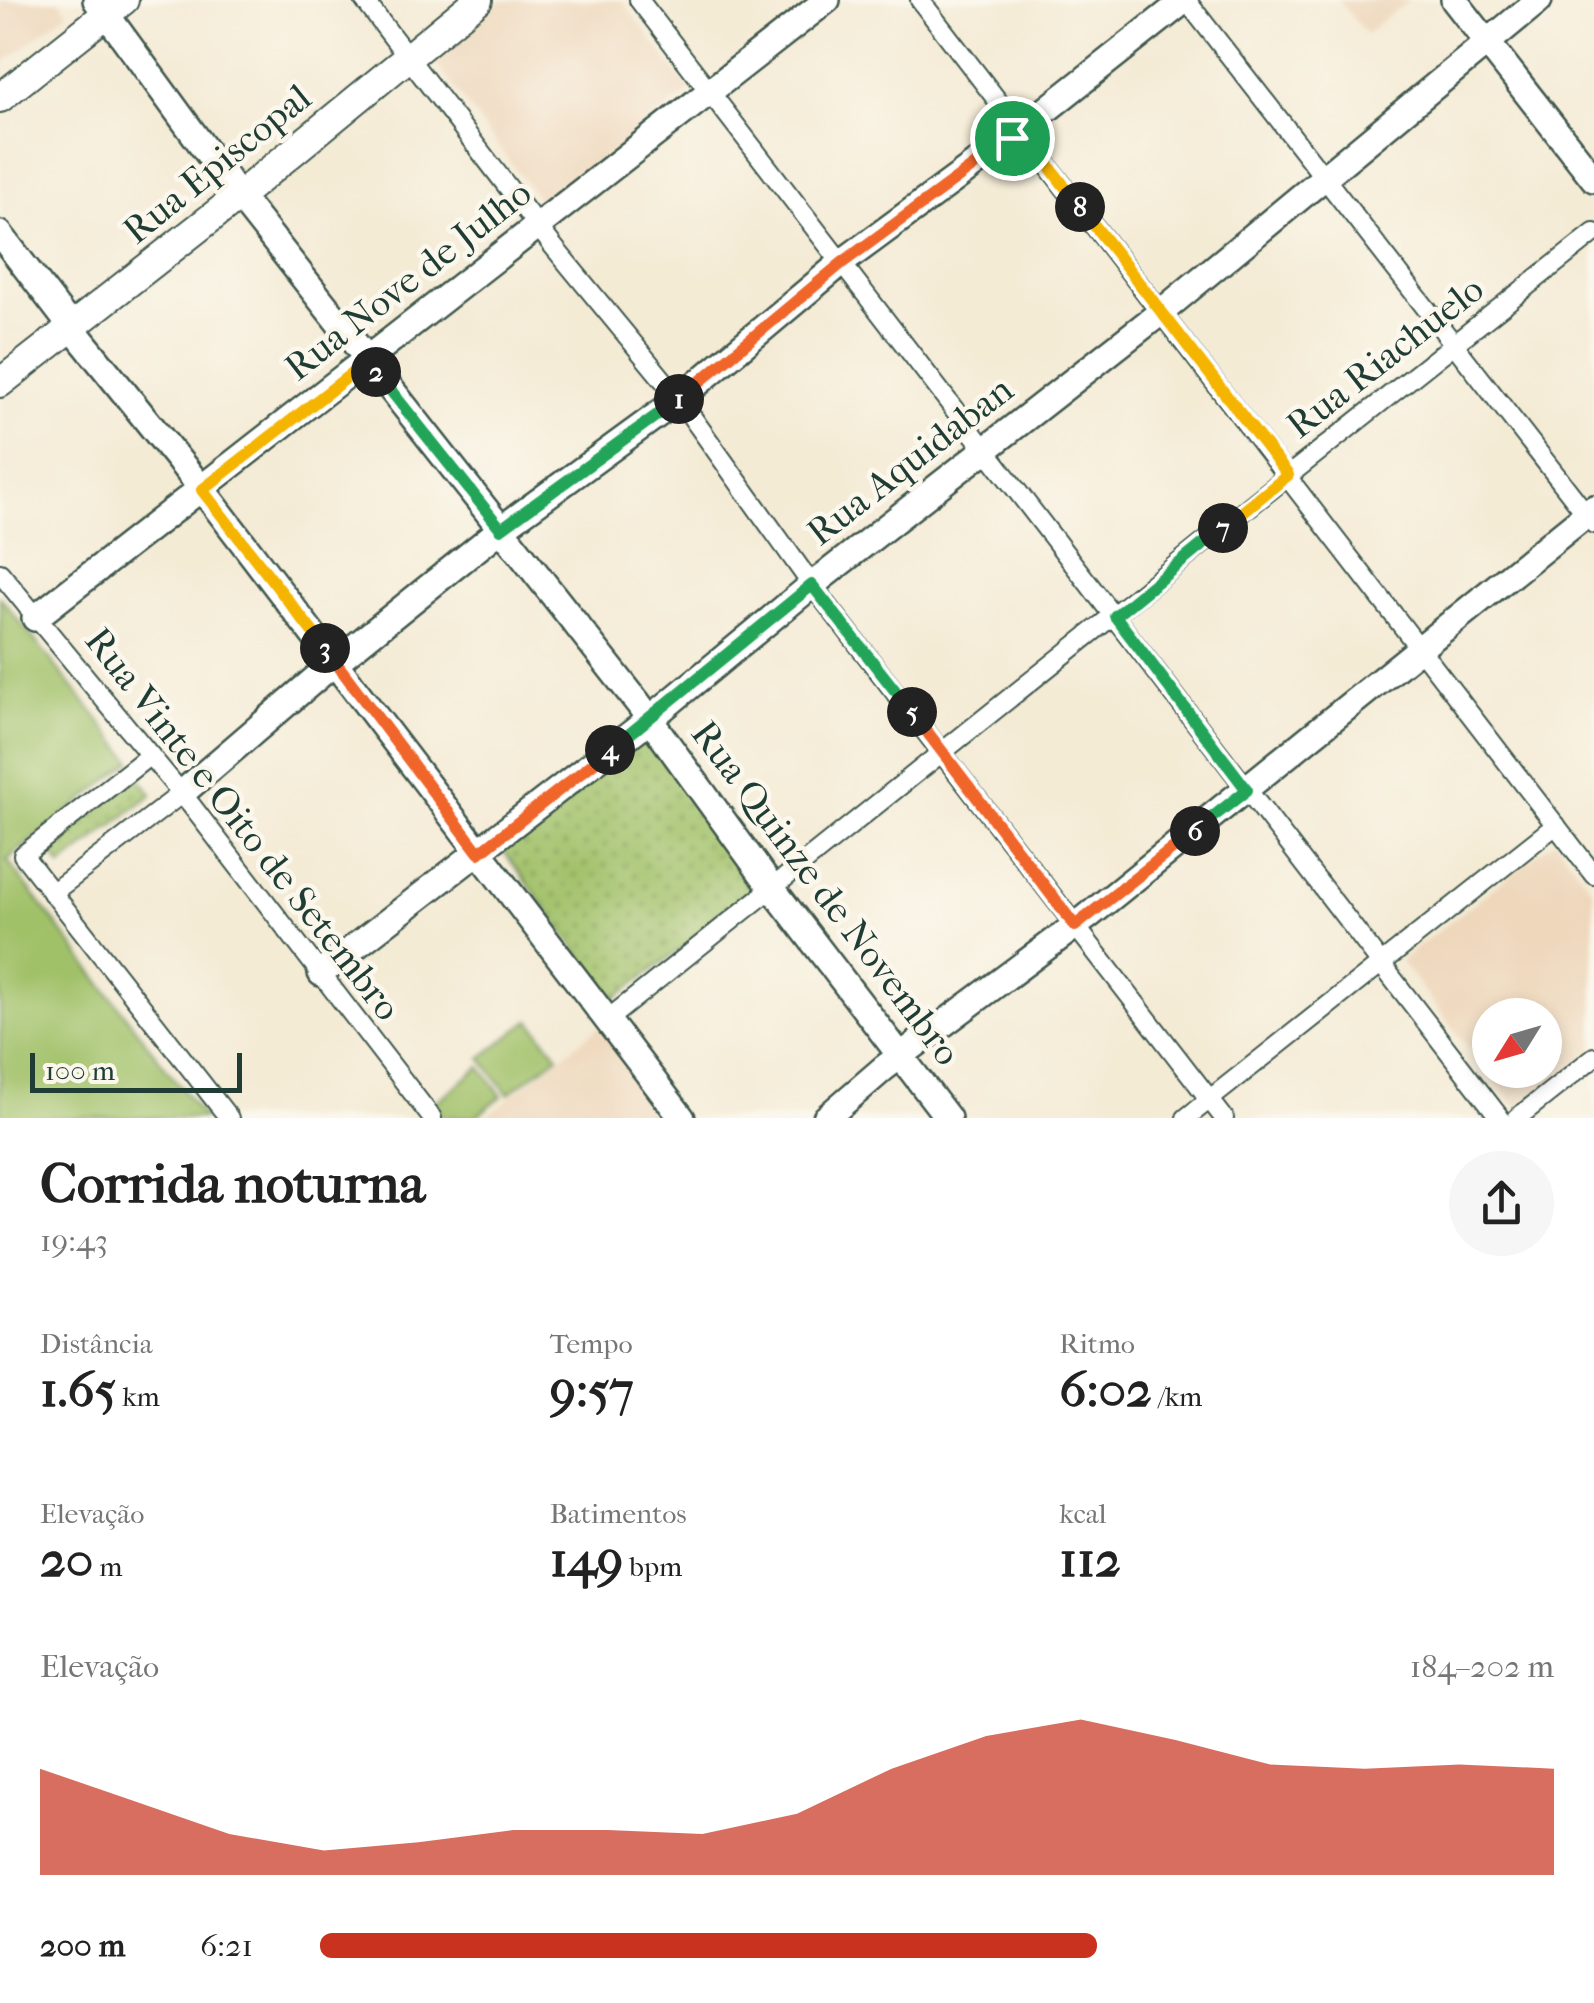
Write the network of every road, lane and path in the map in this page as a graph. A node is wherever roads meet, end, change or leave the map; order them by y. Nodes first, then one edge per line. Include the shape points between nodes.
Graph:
1 (364, 0) edge
2 (478, 0) edge
3 (638, 0) edge
4 (826, 0) edge
5 (920, 0) edge
6 (1186, 0) edge
7 (1454, 0) edge
8 (1540, 0) edge
9 (109, 5) edge
10 (1488, 43) junction
11 (408, 57) junction
12 (709, 91) junction
13 (0, 98) edge
14 (1022, 130) junction
15 (1323, 177) junction
16 (1594, 179) edge
17 (239, 196) junction
18 (537, 225) junction
19 (1594, 232) edge
20 (0, 234) edge
21 (842, 263) junction
22 (1160, 313) junction
23 (72, 328) junction
24 (1454, 344) junction
25 (368, 361) junction
26 (0, 383) edge
27 (679, 399) junction
28 (986, 450) junction
29 (1288, 475) junction
30 (202, 490) junction
31 (1591, 515) edge
32 (501, 529) junction
33 (0, 573) edge
34 (812, 585) junction
35 (1115, 616) junction
36 (35, 618) junction
37 (1420, 648) junction
38 (335, 662) junction
39 (650, 719) junction
40 (941, 750) junction
41 (150, 755) junction
42 (1247, 790) junction
43 (181, 794) junction
44 (1556, 825) junction
45 (479, 853) junction
46 (1594, 875) edge
47 (772, 888) junction
48 (52, 893) junction
49 (1075, 926) junction
50 (1379, 965) junction
51 (320, 973) junction
52 (608, 1020) junction
53 (900, 1057) junction
54 (1594, 1057) edge
55 (1211, 1098) junction
56 (229, 1118) edge
57 (432, 1118) edge
58 (682, 1118) edge
59 (826, 1118) edge
60 (948, 1118) edge
61 (1186, 1118) edge
62 (1224, 1118) edge
63 (1500, 1118) edge
64 (1517, 1118) edge

1 - 11 street
2 - 11 main road, Rua Episcopal
3 - 12 street
4 - 12 main road, Rua Nove de Julho
5 - 14 street
6 - 14 main road
6 - 15 street
7 - 10 main road
8 - 10 main road, Rua Aquidaban
9 - 13 main road
9 - 17 main road, Rua Quinze de Novembro
10 - 15 main road, Rua Aquidaban
10 - 16 main road
11 - 17 main road, Rua Episcopal
11 - 18 street
12 - 18 main road, Rua Nove de Julho
12 - 21 street
14 - 21 main road
14 - 22 street
15 - 22 main road, Rua Aquidaban
15 - 24 street
17 - 23 main road, Rua Episcopal
17 - 25 main road, Rua Quinze de Novembro
18 - 25 main road, Rua Nove de Julho
18 - 27 street
19 - 24 street, Rua Riachuelo
20 - 23 main road
21 - 27 main road
21 - 28 street
22 - 28 main road, Rua Aquidaban
22 - 29 street
23 - 26 main road, Rua Episcopal
23 - 30 main road
24 - 29 street, Rua Riachuelo
24 - 31 street
25 - 30 main road, Rua Nove de Julho
25 - 32 main road, Rua Quinze de Novembro
27 - 32 main road
27 - 34 street
28 - 34 main road, Rua Aquidaban
28 - 35 street
29 - 35 street, Rua Riachuelo
29 - 37 street
30 - 36 main road, Rua Nove de Julho
30 - 38 main road
31 - 37 main road
32 - 38 main road
32 - 39 main road, Rua Quinze de Novembro
33 - 36 street, Rua Vinte e Oito de Setembro
34 - 39 main road, Rua Aquidaban
34 - 40 street
35 - 40 street, Rua Riachuelo
35 - 42 street
36 - 41 street, Rua Vinte e Oito de Setembro
37 - 42 main road
37 - 44 street
38 - 43 main road
38 - 45 main road
39 - 45 main road, Rua Aquidaban
39 - 47 main road, Rua Quinze de Novembro
40 - 47 street, Rua Riachuelo
40 - 49 street
41 - 43 street, Rua Vinte e Oito de Setembro
41 - 48 street via 23,855
42 - 49 main road
42 - 50 street
43 - 48 street
43 - 51 street, Rua Vinte e Oito de Setembro
44 - 46 street
44 - 50 street
45 - 51 main road, Rua Aquidaban
45 - 52 main road
47 - 52 street, Rua Riachuelo
47 - 53 main road, Rua Quinze de Novembro
48 - 56 street
49 - 53 main road
49 - 55 street
50 - 55 street
50 - 63 street
51 - 57 street, Rua Vinte e Oito de Setembro
52 - 58 main road
53 - 59 main road
53 - 60 main road, Rua Quinze de Novembro
54 - 64 street
55 - 61 street
55 - 62 street

